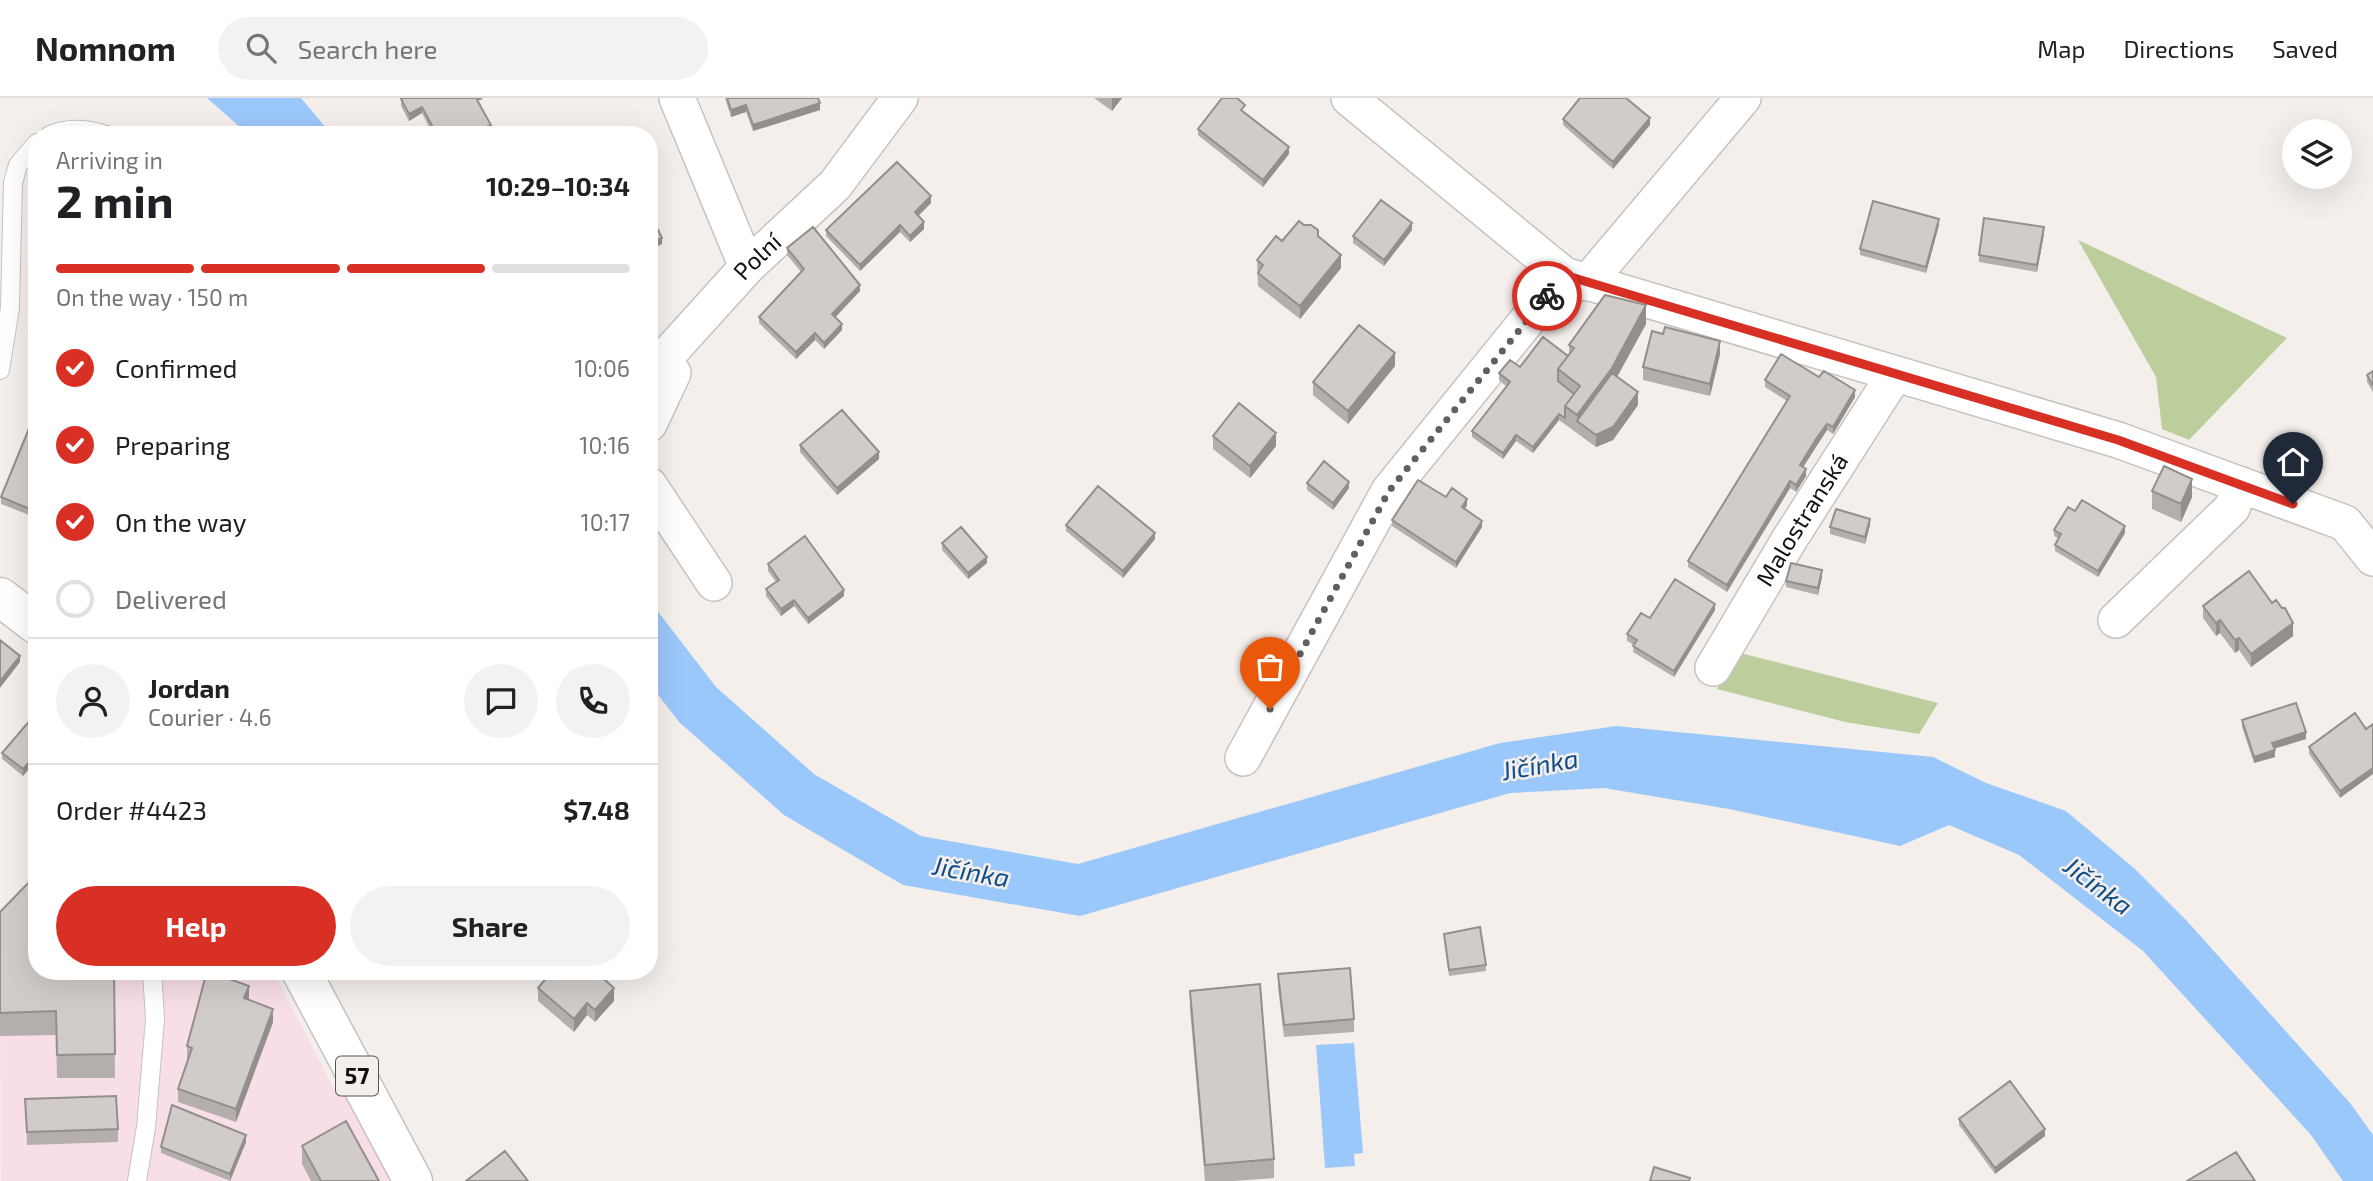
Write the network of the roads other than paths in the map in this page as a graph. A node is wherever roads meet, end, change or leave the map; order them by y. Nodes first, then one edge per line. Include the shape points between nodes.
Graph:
1 (677, 98) edge
2 (900, 98) edge
3 (1349, 98) edge
4 (1743, 98) edge
5 (28, 153) edge
6 (747, 267) junction
7 (1576, 279) junction
8 (0, 370) edge
9 (1895, 374) junction
10 (658, 406) edge
11 (2241, 485) junction
12 (658, 499) edge
13 (2373, 558) edge
14 (714, 583) dead end
15 (0, 597) edge
16 (28, 618) edge
17 (2116, 620) dead end
18 (1713, 668) dead end
19 (1243, 758) dead end
20 (153, 980) edge
21 (306, 980) edge
22 (137, 1181) edge
23 (413, 1181) edge

1 - 6 street
2 - 6 street, Polní via 835,185
3 - 7 street
4 - 7 street
5 - 8 lane via 18,165 13,183 10,308
6 - 10 street, Polní via 662,361 673,373
7 - 9 street
7 - 19 street via 1389,491
9 - 11 street via 2118,440
9 - 18 street, Malostranská via 1788,540
11 - 13 street via 2345,523
11 - 17 street via 2232,508
12 - 14 street
15 - 16 main road
20 - 22 lane via 155,1019
21 - 23 main road, 57

